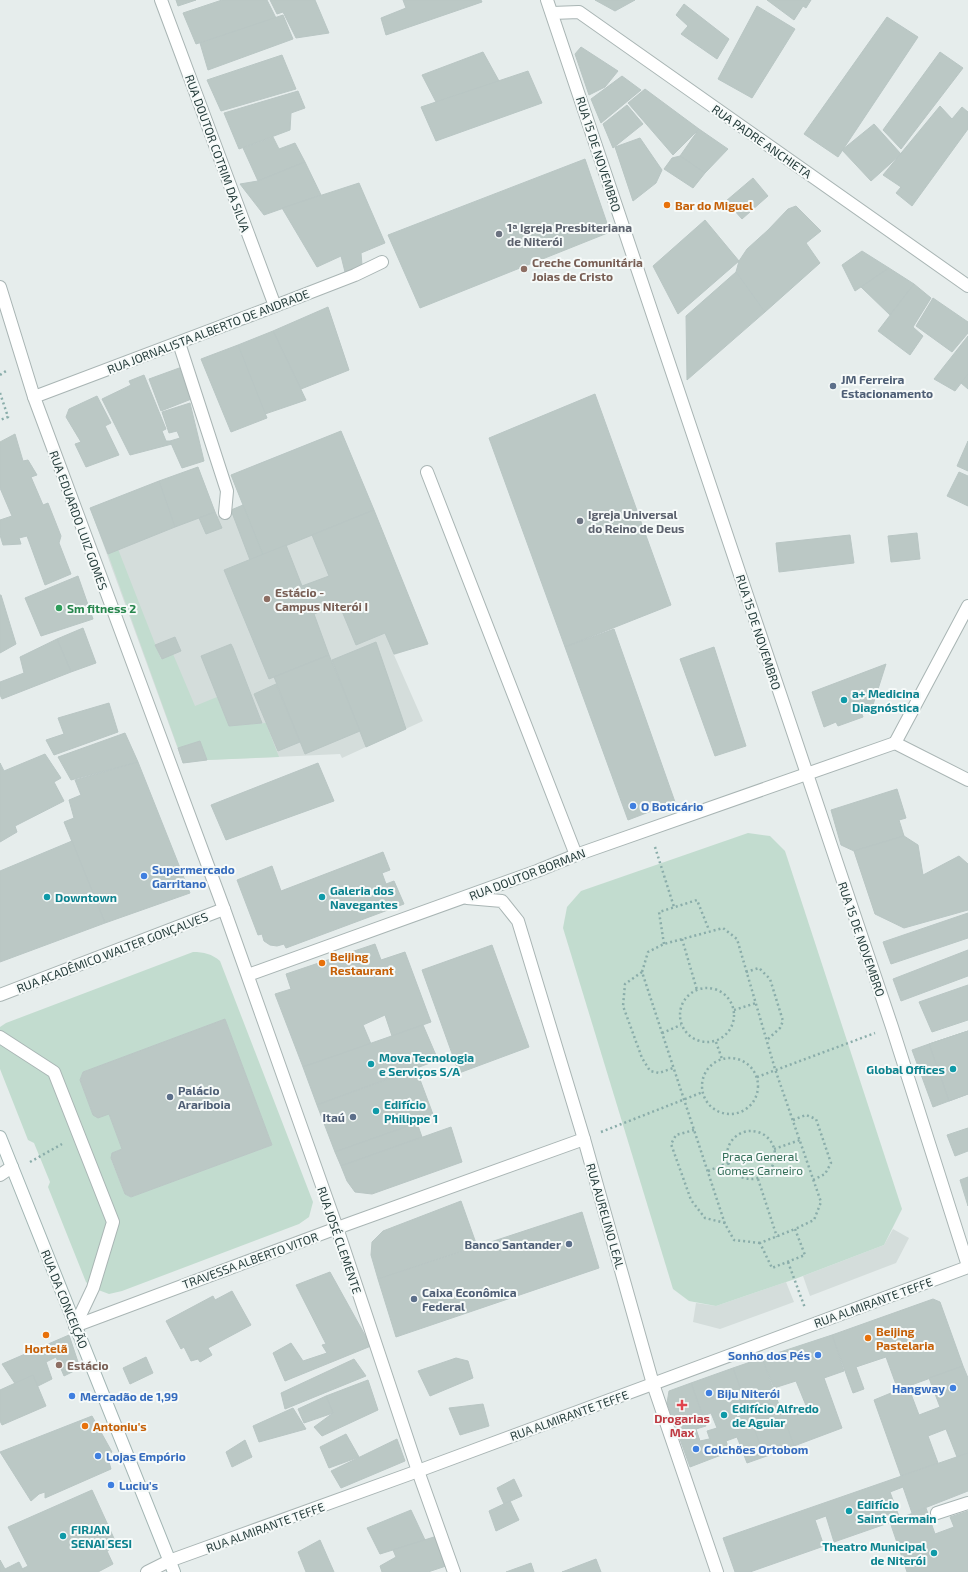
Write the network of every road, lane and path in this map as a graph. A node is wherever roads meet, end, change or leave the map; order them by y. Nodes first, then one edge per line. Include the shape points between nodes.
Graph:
1 (161, 0) edge
2 (547, 0) edge
3 (552, 13) junction
4 (382, 262) dead end
5 (968, 286) edge
6 (0, 287) edge
7 (275, 306) junction
8 (179, 343) junction
9 (0, 393) edge
10 (34, 397) junction
11 (0, 420) edge
12 (427, 472) dead end
13 (225, 513) dead end
14 (968, 606) edge
15 (895, 743) junction
16 (806, 773) junction
17 (968, 780) edge
18 (576, 855) junction
19 (661, 862) dead end
20 (463, 898) junction
21 (674, 907) junction
22 (224, 909) junction
23 (709, 930) junction
24 (682, 939) junction
25 (664, 944) junction
26 (642, 972) junction
27 (746, 972) junction
28 (248, 975) junction
29 (697, 990) junction
30 (0, 995) edge
31 (756, 1002) junction
32 (734, 1010) junction
33 (681, 1025) junction
34 (892, 1027) junction
35 (662, 1033) junction
36 (0, 1037) edge
37 (767, 1040) junction
38 (716, 1042) junction
39 (722, 1059) junction
40 (673, 1068) junction
41 (776, 1068) junction
42 (757, 1077) junction
43 (703, 1092) junction
44 (684, 1099) junction
45 (793, 1120) junction
46 (623, 1123) dead end
47 (694, 1130) junction
48 (79, 1135) junction
49 (0, 1137) edge
50 (584, 1139) junction
51 (800, 1140) junction
52 (774, 1149) junction
53 (728, 1163) junction
54 (13, 1170) junction
55 (708, 1171) junction
56 (0, 1175) edge
57 (758, 1179) junction
58 (813, 1180) junction
59 (725, 1224) junction
60 (337, 1228) junction
61 (795, 1229) junction
62 (777, 1236) junction
63 (760, 1243) junction
64 (788, 1262) junction
65 (968, 1266) edge
66 (811, 1325) junction
67 (75, 1326) junction
68 (653, 1384) junction
69 (418, 1471) junction
70 (968, 1503) edge
71 (937, 1514) dead end
72 (172, 1567) edge
73 (147, 1572) edge
74 (454, 1572) edge
75 (717, 1572) edge

1 - 7 street, RUA DOUTOR COTRIM DA SILVA
2 - 3 street, RUA 15 DE NOVEMBRO
3 - 5 street, RUA PADRE ANCHIETA via 579,12
3 - 16 street, RUA 15 DE NOVEMBRO
4 - 7 street, RUA JORNALISTA ALBERTO DE ANDRADE
6 - 10 street, RUA EDUARDO LUIZ GOMES
7 - 8 street, RUA JORNALISTA ALBERTO DE ANDRADE
8 - 10 street, RUA JORNALISTA ALBERTO DE ANDRADE
8 - 13 street via 227,491
9 - 11 path via 8,416
10 - 22 street, RUA EDUARDO LUIZ GOMES
12 - 18 street
14 - 15 street
15 - 16 street, RUA DOUTOR BORMAN
15 - 17 street
16 - 18 street, RUA DOUTOR BORMAN
16 - 34 street, RUA 15 DE NOVEMBRO
18 - 20 street, RUA DOUTOR BORMAN
19 - 21 path
20 - 28 street, RUA DOUTOR BORMAN
20 - 50 street, RUA AURELINO LEAL via 502,901 518,921
21 - 23 path via 697,900
21 - 25 path via 659,912
22 - 28 street, RUA JOSÉ CLEMENTE
22 - 30 street, RUA ACADÊMICO WALTER GONÇALVES
23 - 24 path
23 - 27 path via 723,928 737,940
24 - 25 path
24 - 29 path
25 - 26 path via 648,952
26 - 35 path
26 - 40 path via 625,984 623,1006 642,1058 650,1071 659,1073
27 - 31 path
27 - 37 path via 759,968 770,979 783,1020 780,1028
28 - 60 street, RUA JOSÉ CLEMENTE
29 - 32 path via 715,989 724,994
29 - 33 path via 686,997 680,1008
31 - 32 path
31 - 37 path
32 - 38 path via 734,1018 728,1033
33 - 35 path
33 - 38 path via 685,1033 699,1042
34 - 41 path
34 - 65 street, RUA 15 DE NOVEMBRO
35 - 40 path
36 - 48 street via 54,1072
37 - 41 path
38 - 39 path
39 - 42 path via 743,1061
39 - 43 path via 714,1063 704,1076
40 - 44 path
41 - 42 path
41 - 45 path
42 - 43 path via 759,1085 754,1102 740,1113 721,1113 706,1101
43 - 44 path
44 - 46 path
44 - 47 path
45 - 51 path
45 - 58 path via 806,1115 816,1119 831,1163 825,1174
47 - 55 path
47 - 59 path via 676,1135 670,1144 691,1200 705,1218
48 - 54 path
48 - 67 street via 113,1222 93,1288
49 - 54 street, RUA DA CONCEIÇÃO
50 - 60 street, TRAVESSA ALBERTO VITOR
50 - 68 street, RUA AURELINO LEAL
51 - 52 path
51 - 58 path
52 - 53 path via 766,1136 752,1131 745,1132 732,1140 727,1155
52 - 57 path via 775,1157 770,1170
53 - 55 path
53 - 57 path via 737,1175
54 - 56 street
54 - 67 street, RUA DA CONCEIÇÃO
55 - 59 path
57 - 62 path
58 - 61 path via 820,1202 814,1220
59 - 63 path via 734,1240
60 - 67 street, TRAVESSA ALBERTO VITOR
60 - 69 street, RUA JOSÉ CLEMENTE
61 - 62 path
61 - 64 path via 805,1255
62 - 63 path
63 - 64 path via 772,1268
64 - 66 path
65 - 66 street, RUA ALMIRANTE TEFFE
66 - 68 street, RUA ALMIRANTE TEFFE
67 - 72 street, RUA DA CONCEIÇÃO
68 - 69 street, RUA ALMIRANTE TEFFE
68 - 75 street, RUA AURELINO LEAL
69 - 72 street, RUA ALMIRANTE TEFFE
69 - 74 street, RUA JOSÉ CLEMENTE
70 - 71 street
72 - 73 street, RUA ALMIRANTE TEFFE

